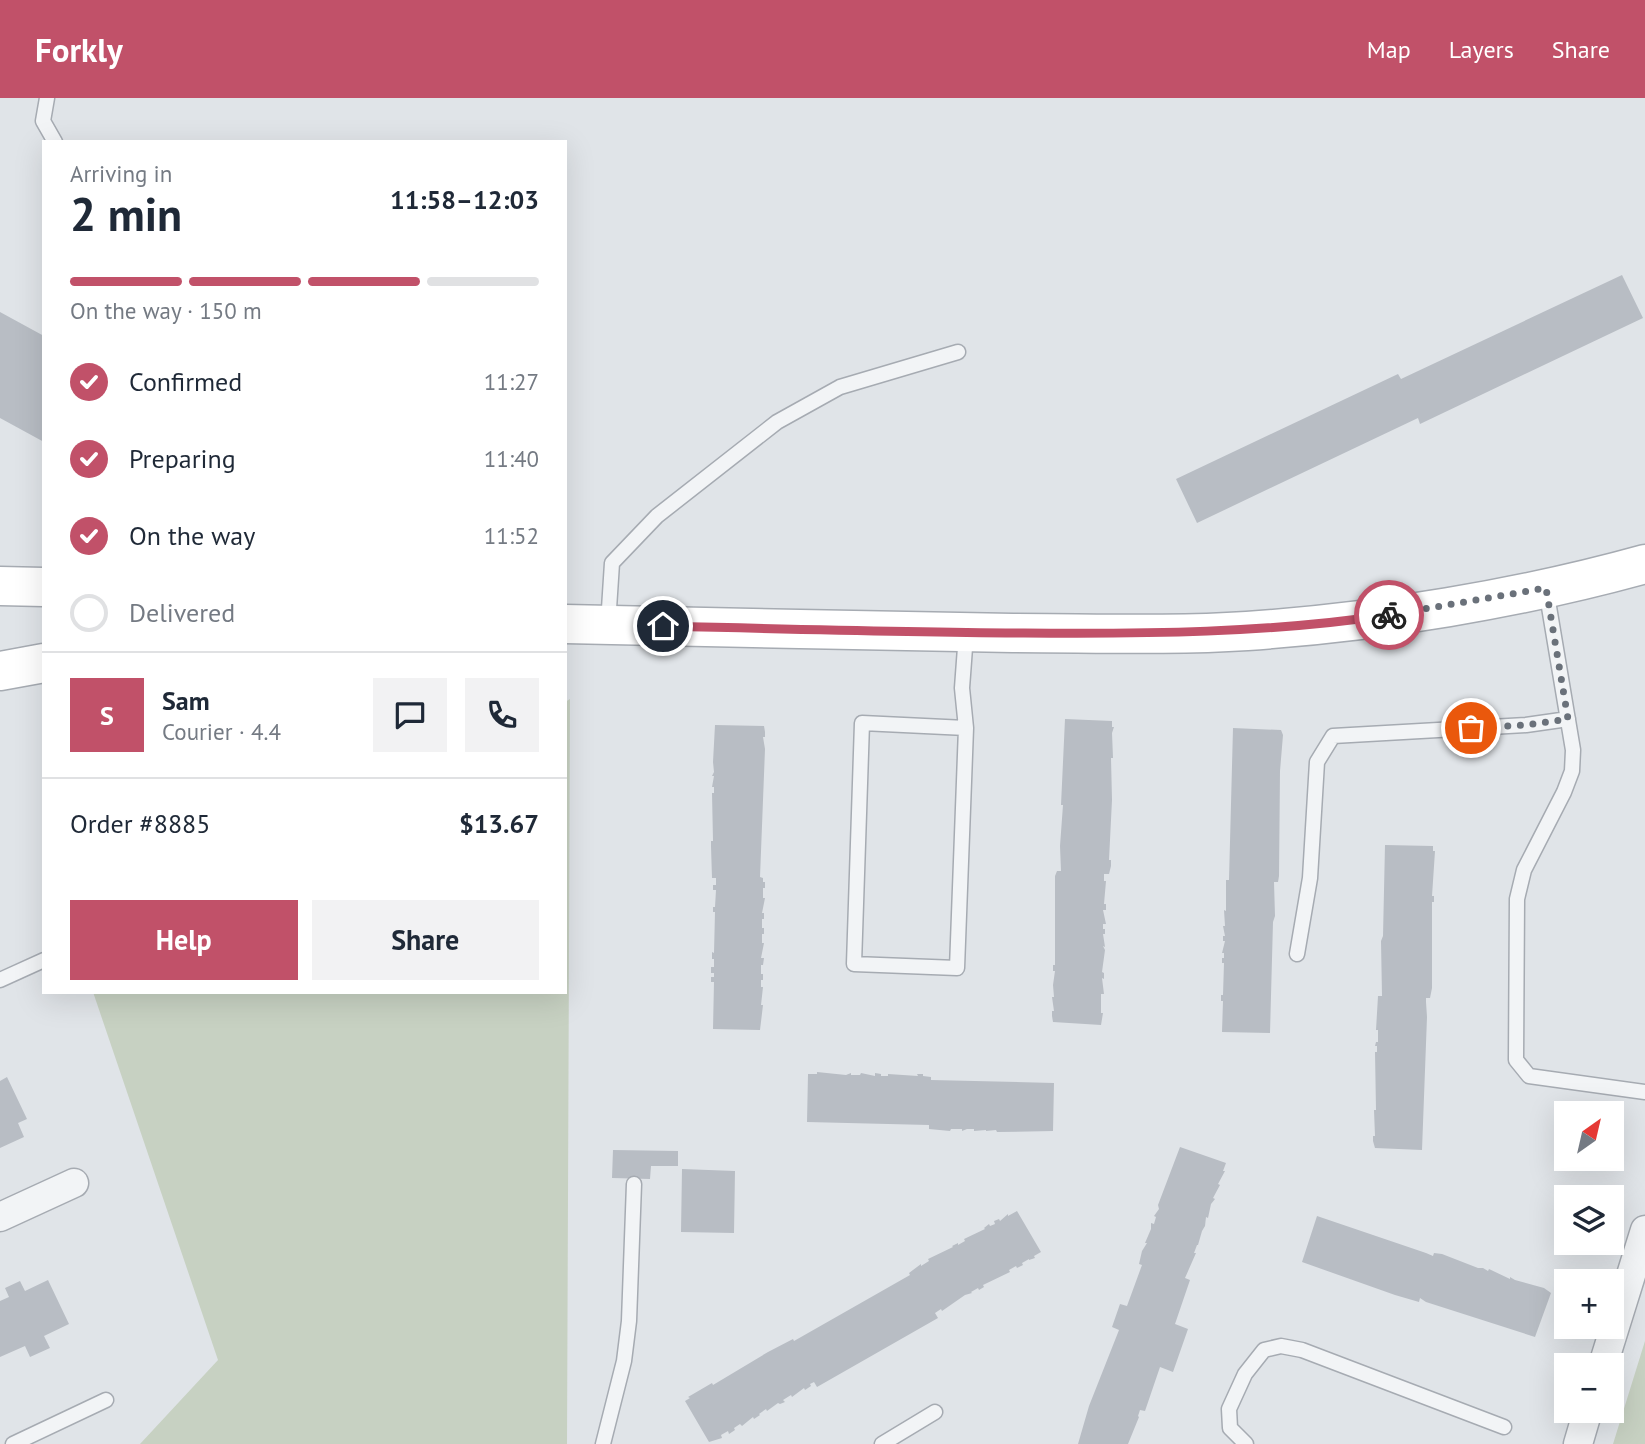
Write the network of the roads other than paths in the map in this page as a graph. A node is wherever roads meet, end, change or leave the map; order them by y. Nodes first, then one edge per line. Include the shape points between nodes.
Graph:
1 (47, 98) edge
2 (54, 140) edge
3 (958, 352) dead end
4 (1645, 564) edge
5 (0, 586) edge
6 (42, 587) edge
7 (1546, 588) junction
8 (567, 624) edge
9 (608, 625) junction
10 (966, 632) junction
11 (42, 663) edge
12 (0, 671) edge
13 (1568, 719) junction
14 (966, 728) junction
15 (1297, 954) dead end
16 (42, 961) edge
17 (0, 980) edge
18 (1645, 1091) edge
19 (74, 1183) dead end
20 (634, 1184) dead end
21 (0, 1217) edge
22 (1645, 1230) edge
23 (1607, 1353) edge
24 (106, 1400) dead end
25 (935, 1412) dead end
26 (1584, 1423) edge
27 (1504, 1427) dead end
28 (13, 1444) edge
29 (603, 1444) edge
30 (882, 1444) edge
31 (1246, 1444) edge
32 (1578, 1444) edge

1 - 2 lane via 43,121
3 - 9 lane via 840,387 777,422 657,516 611,563
4 - 7 street
5 - 6 street
7 - 10 street via 1341,622 1245,631
7 - 13 lane
8 - 9 street
9 - 10 street
10 - 14 lane via 962,688
11 - 12 street
13 - 15 lane via 1333,736 1317,762 1310,878
13 - 18 lane via 1572,771 1524,870 1517,899 1516,1060 1529,1076
14 - 14 lane via 862,723 854,964 957,968
16 - 17 lane
19 - 21 street
20 - 29 lane via 629,1321
22 - 23 street
24 - 28 lane
25 - 30 lane
26 - 32 street
27 - 31 lane via 1302,1350 1280,1346 1264,1350 1245,1374 1229,1409 1230,1428

